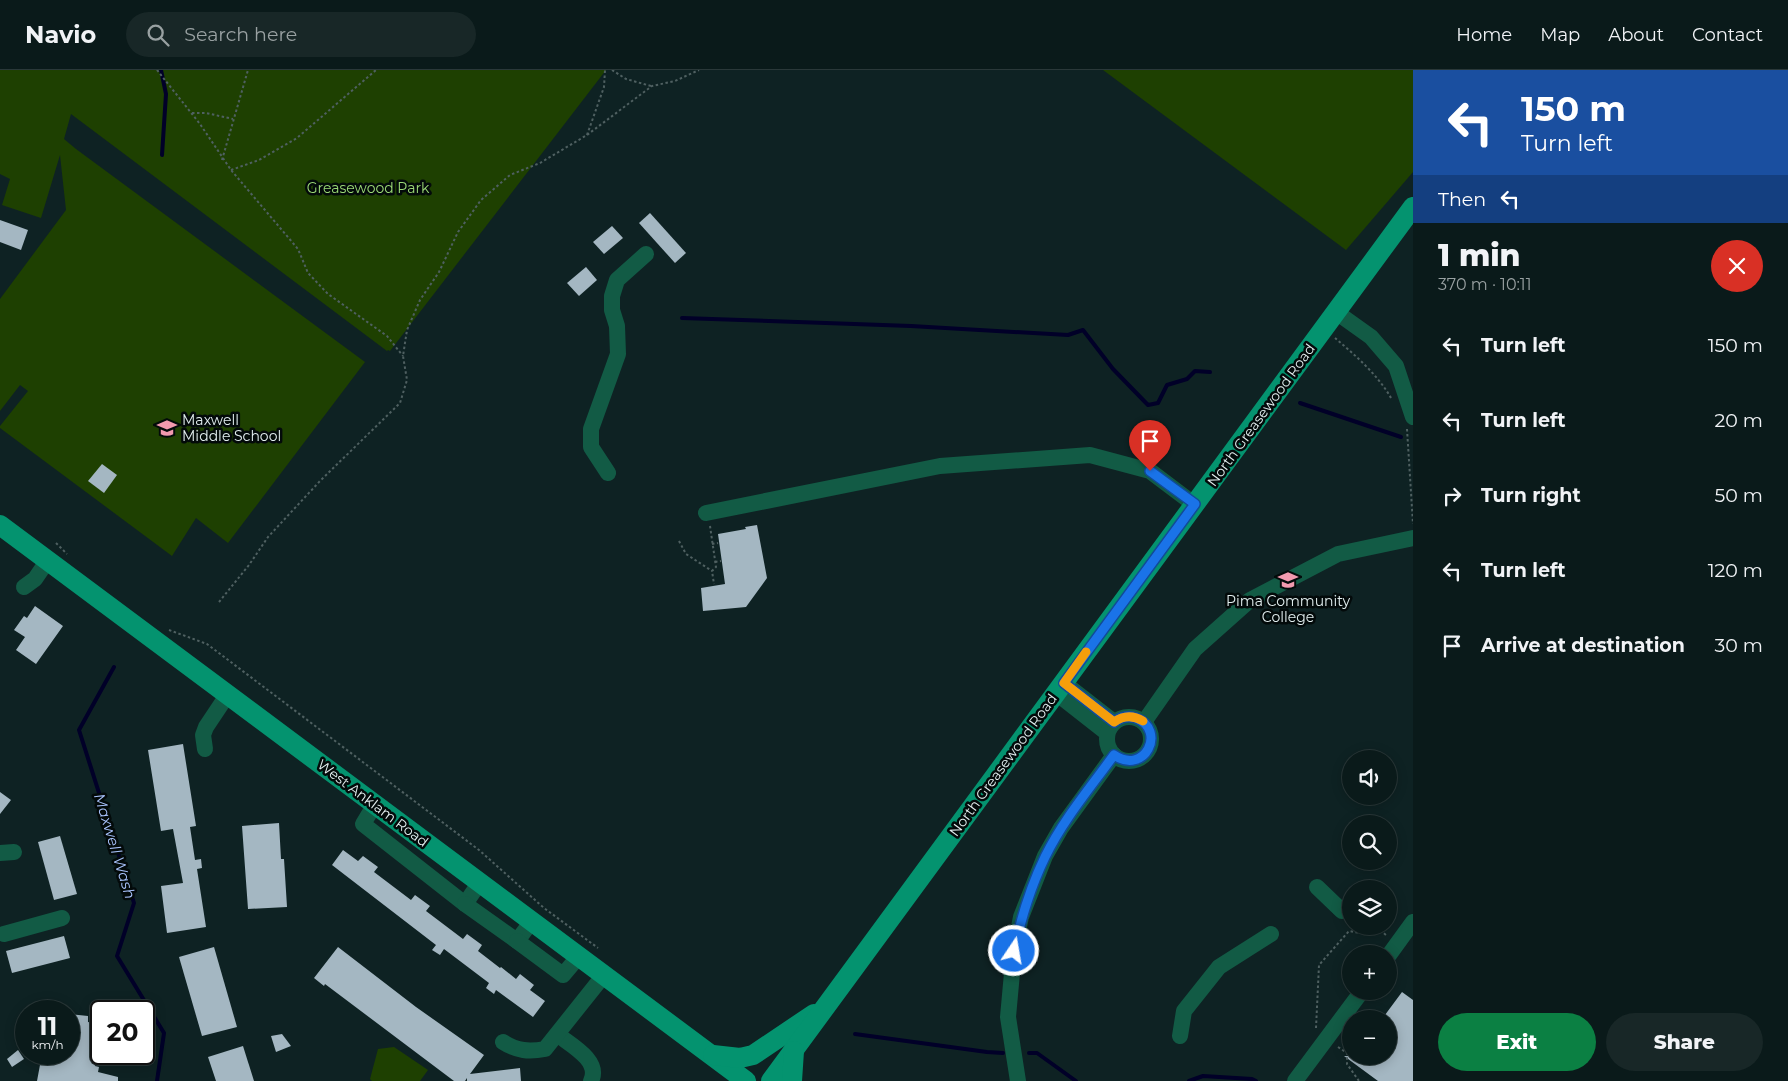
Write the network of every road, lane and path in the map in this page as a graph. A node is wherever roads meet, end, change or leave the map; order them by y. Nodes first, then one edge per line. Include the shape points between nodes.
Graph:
1 (157, 70) edge
2 (248, 70) edge
3 (376, 70) edge
4 (605, 70) edge
5 (612, 70) edge
6 (699, 70) edge
7 (652, 86) junction
8 (192, 114) junction
9 (233, 119) junction
10 (587, 134) junction
11 (222, 160) junction
12 (231, 170) junction
13 (1413, 207) edge
14 (646, 254) dead end
15 (1336, 312) junction
16 (1324, 329) junction
17 (403, 356) junction
18 (1391, 398) dead end
19 (1408, 419) edge
20 (608, 473) dead end
21 (1195, 504) junction
22 (708, 519) joint
23 (1413, 524) edge
24 (0, 525) edge
25 (1413, 538) edge
26 (679, 541) dead end
27 (718, 543) dead end
28 (712, 544) junction
29 (52, 552) junction
30 (72, 559) dead end
31 (721, 561) dead end
32 (715, 562) junction
33 (712, 571) junction
34 (714, 584) dead end
35 (24, 587) dead end
36 (219, 602) dead end
37 (169, 630) dead end
38 (1060, 688) junction
39 (228, 694) junction
40 (1144, 722) junction
41 (1111, 728) junction
42 (205, 749) dead end
43 (1114, 755) junction
44 (375, 804) junction
45 (480, 882) junction
46 (1317, 887) dead end
47 (465, 904) junction
48 (1342, 911) dead end
49 (62, 918) dead end
50 (532, 921) junction
51 (1413, 922) edge
52 (4, 934) dead end
53 (1272, 934) dead end
54 (1390, 938) dead end
55 (517, 941) junction
56 (1396, 945) edge
57 (598, 948) dead end
58 (579, 956) junction
59 (604, 975) junction
60 (1355, 1000) edge
61 (827, 1005) junction
62 (1316, 1031) dead end
63 (558, 1035) junction
64 (1180, 1036) dead end
65 (503, 1042) dead end
66 (1338, 1047) dead end
67 (794, 1050) junction
68 (711, 1055) junction
69 (590, 1081) edge
70 (728, 1081) edge
71 (746, 1081) edge
72 (771, 1081) edge
73 (792, 1081) edge
74 (1018, 1081) edge
75 (1295, 1081) edge
76 (1359, 1081) edge

1 - 8 path
2 - 9 path
3 - 12 path via 297,138 259,160
4 - 10 path via 604,87
5 - 7 path
6 - 7 path via 675,82
7 - 10 path
8 - 9 path via 206,113
8 - 11 path
9 - 11 path
10 - 17 path via 540,163 510,175 481,200 458,232 439,272 420,300 406,330
11 - 12 path
12 - 17 path via 298,249 308,273 328,294 387,336
13 - 15 main road, North Greasewood Road
14 - 20 lane via 617,280 612,296 618,354 591,429 591,447
15 - 16 main road, North Greasewood Road
15 - 19 lane via 1371,337 1396,366
16 - 18 path via 1356,356
16 - 21 main road, North Greasewood Road
17 - 36 path via 407,380 400,403 268,537
19 - 23 path
21 - 22 lane via 1150,471 1090,455 940,466
21 - 38 main road, North Greasewood Road
22 - 28 path
24 - 29 main road, West Anklam Road
25 - 40 lane via 1338,554 1250,600 1195,649
26 - 33 path via 686,554
27 - 28 path
28 - 32 path
29 - 30 path
29 - 35 lane via 34,579
29 - 39 main road, West Anklam Road
31 - 32 path
32 - 33 path
33 - 34 path
37 - 57 path via 207,644 479,850 544,908
38 - 41 lane
38 - 61 main road, North Greasewood Road
39 - 42 lane via 206,727 203,735
39 - 44 main road, West Anklam Road
40 - 41 lane via 1132,716 1119,718
40 - 43 lane via 1151,741 1146,754 1134,760
41 - 43 lane via 1108,745
43 - 74 lane via 1061,828 1021,917 1014,951 1008,1017
44 - 45 main road, West Anklam Road
44 - 47 lane via 363,824
45 - 47 lane
45 - 50 main road, West Anklam Road
46 - 48 lane
47 - 55 lane
49 - 52 lane
50 - 55 lane
50 - 58 main road, West Anklam Road
51 - 56 lane
53 - 64 lane via 1219,967 1184,1011
54 - 62 path via 1380,930 1349,931 1319,965
55 - 58 lane via 563,975
58 - 59 main road, West Anklam Road
59 - 63 lane
59 - 68 main road, West Anklam Road
60 - 75 lane
61 - 67 main road, North Greasewood Road
61 - 68 main road via 753,1055 740,1058
63 - 65 lane via 545,1049 536,1051 513,1048
63 - 69 lane via 587,1057 592,1066
66 - 76 path via 1347,1053 1346,1064
67 - 72 main road, North Greasewood Road
67 - 73 main road
68 - 70 main road
68 - 71 main road, West Anklam Road

